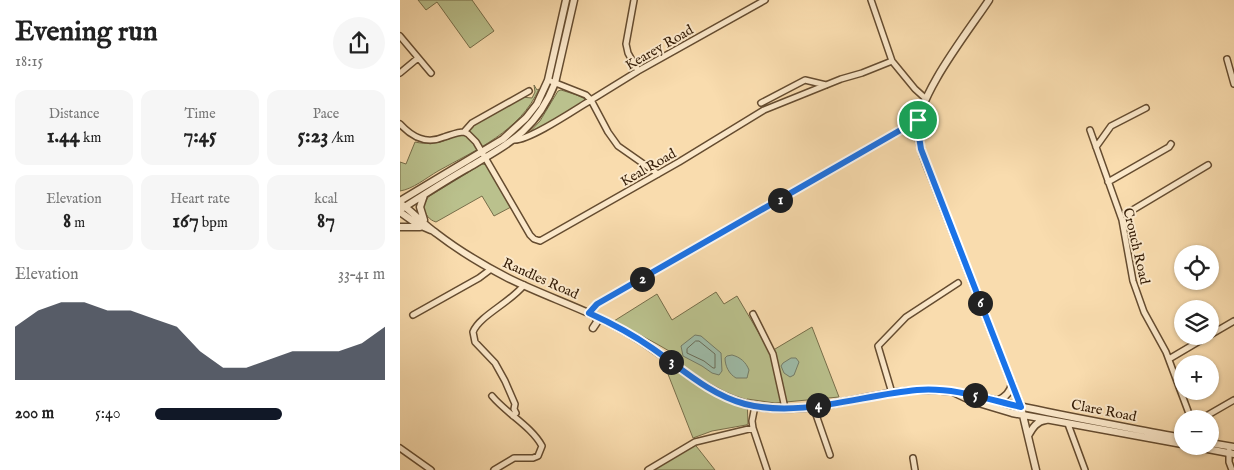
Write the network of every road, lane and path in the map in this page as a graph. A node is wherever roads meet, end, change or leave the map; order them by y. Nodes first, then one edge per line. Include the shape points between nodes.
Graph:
1 (566, 0) edge
2 (574, 0) edge
3 (634, 0) edge
4 (765, 0) edge
5 (871, 0) edge
6 (989, 0) edge
7 (400, 36) edge
8 (418, 58) junction
9 (1227, 59) dead end
10 (892, 61) junction
11 (638, 71) junction
12 (400, 72) edge
13 (432, 73) dead end
14 (548, 80) junction
15 (556, 83) junction
16 (1234, 84) edge
17 (826, 85) junction
18 (529, 90) dead end
19 (925, 98) junction
20 (591, 100) junction
21 (761, 103) dead end
22 (1146, 108) dead end
23 (918, 120) junction
24 (400, 124) edge
25 (1090, 130) dead end
26 (464, 132) junction
27 (514, 140) junction
28 (1170, 144) dead end
29 (1096, 147) junction
30 (483, 155) junction
31 (1208, 165) dead end
32 (658, 174) junction
33 (1108, 182) junction
34 (426, 193) junction
35 (401, 207) edge
36 (1124, 225) junction
37 (425, 226) junction
38 (400, 227) edge
39 (490, 269) junction
40 (958, 283) dead end
41 (524, 285) junction
42 (589, 313) junction
43 (753, 314) dead end
44 (413, 316) dead end
45 (596, 316) junction
46 (1234, 321) edge
47 (593, 328) dead end
48 (1219, 330) edge
49 (1193, 345) edge
50 (1169, 359) junction
51 (1012, 383) junction
52 (952, 392) junction
53 (892, 393) junction
54 (492, 396) dead end
55 (1234, 400) edge
56 (996, 401) junction
57 (755, 406) junction
58 (813, 406) junction
59 (1021, 407) junction
60 (785, 408) junction
61 (1188, 410) edge
62 (1217, 410) edge
63 (1023, 415) junction
64 (513, 416) junction
65 (1050, 420) junction
66 (1068, 424) junction
67 (753, 428) junction
68 (1028, 436) junction
69 (1174, 436) edge
70 (1174, 443) edge
71 (1219, 446) edge
72 (400, 448) edge
73 (1219, 449) edge
74 (1232, 450) edge
75 (830, 455) dead end
76 (913, 458) dead end
77 (431, 470) edge
78 (494, 470) edge
79 (648, 470) edge
80 (767, 470) edge
81 (915, 470) edge
82 (1036, 470) edge
83 (1085, 470) edge
84 (1232, 470) edge

1 - 14 street
2 - 15 street
3 - 11 street via 626,44
4 - 11 street, Kearey Road
5 - 10 street
6 - 19 street
7 - 8 street
8 - 12 street
8 - 13 street
9 - 16 street
10 - 17 street, Keal Road
10 - 19 street
11 - 20 street, Kearey Road
14 - 15 street
14 - 30 street via 537,104 526,118
15 - 20 street
15 - 27 street via 540,113
17 - 21 street via 805,80
17 - 32 street, Keal Road via 764,110
18 - 26 street via 478,119
19 - 23 street
20 - 27 street, Kearey Road via 521,140
20 - 32 street via 618,146
22 - 29 street via 1112,126
23 - 42 street via 597,304
23 - 51 street via 921,149
24 - 26 street via 422,140 436,140
25 - 29 street, Crouch Road
26 - 30 street, Keal Road via 473,138
27 - 30 street
28 - 33 street
29 - 33 street, Crouch Road
30 - 32 street, Keal Road via 530,235 540,241
30 - 34 street
30 - 35 street
31 - 36 street via 1131,211
33 - 36 street, Crouch Road
34 - 35 street
34 - 37 street via 420,207
35 - 37 street, Randles Road
36 - 50 street, Crouch Road via 1133,281 1144,312
37 - 38 street
37 - 39 street, Randles Road
39 - 41 street, Randles Road
39 - 44 street
40 - 53 street via 906,317 878,346
41 - 42 street, Randles Road
41 - 64 street via 511,299 480,321 473,332 475,342 495,363 505,381 515,404
42 - 45 street, Randles Road
43 - 60 street via 773,354
45 - 47 street
45 - 57 street, Randles Road via 633,335 716,393
46 - 48 street
49 - 50 street
50 - 61 street, Crouch Road
51 - 56 street via 1007,395
51 - 59 street
52 - 53 street, Randles Road via 918,390
52 - 56 street, Randles Road
52 - 63 street, Randles Road
53 - 58 street, Randles Road
54 - 64 street
55 - 62 street
56 - 59 street, Randles Road
57 - 60 street, Randles Road
57 - 67 street
58 - 60 street, Randles Road
58 - 75 street
59 - 63 street
59 - 69 street, Clare Road
63 - 65 street, Clare Road
63 - 68 street
64 - 78 street via 538,439 541,451 536,457 514,458
65 - 66 street, Clare Road
65 - 68 street via 1039,422
66 - 70 street, Clare Road
66 - 83 street
67 - 79 street via 694,442
67 - 80 street
68 - 82 street
71 - 74 street
72 - 77 street
73 - 74 street
74 - 84 street via 1229,464
76 - 81 street

